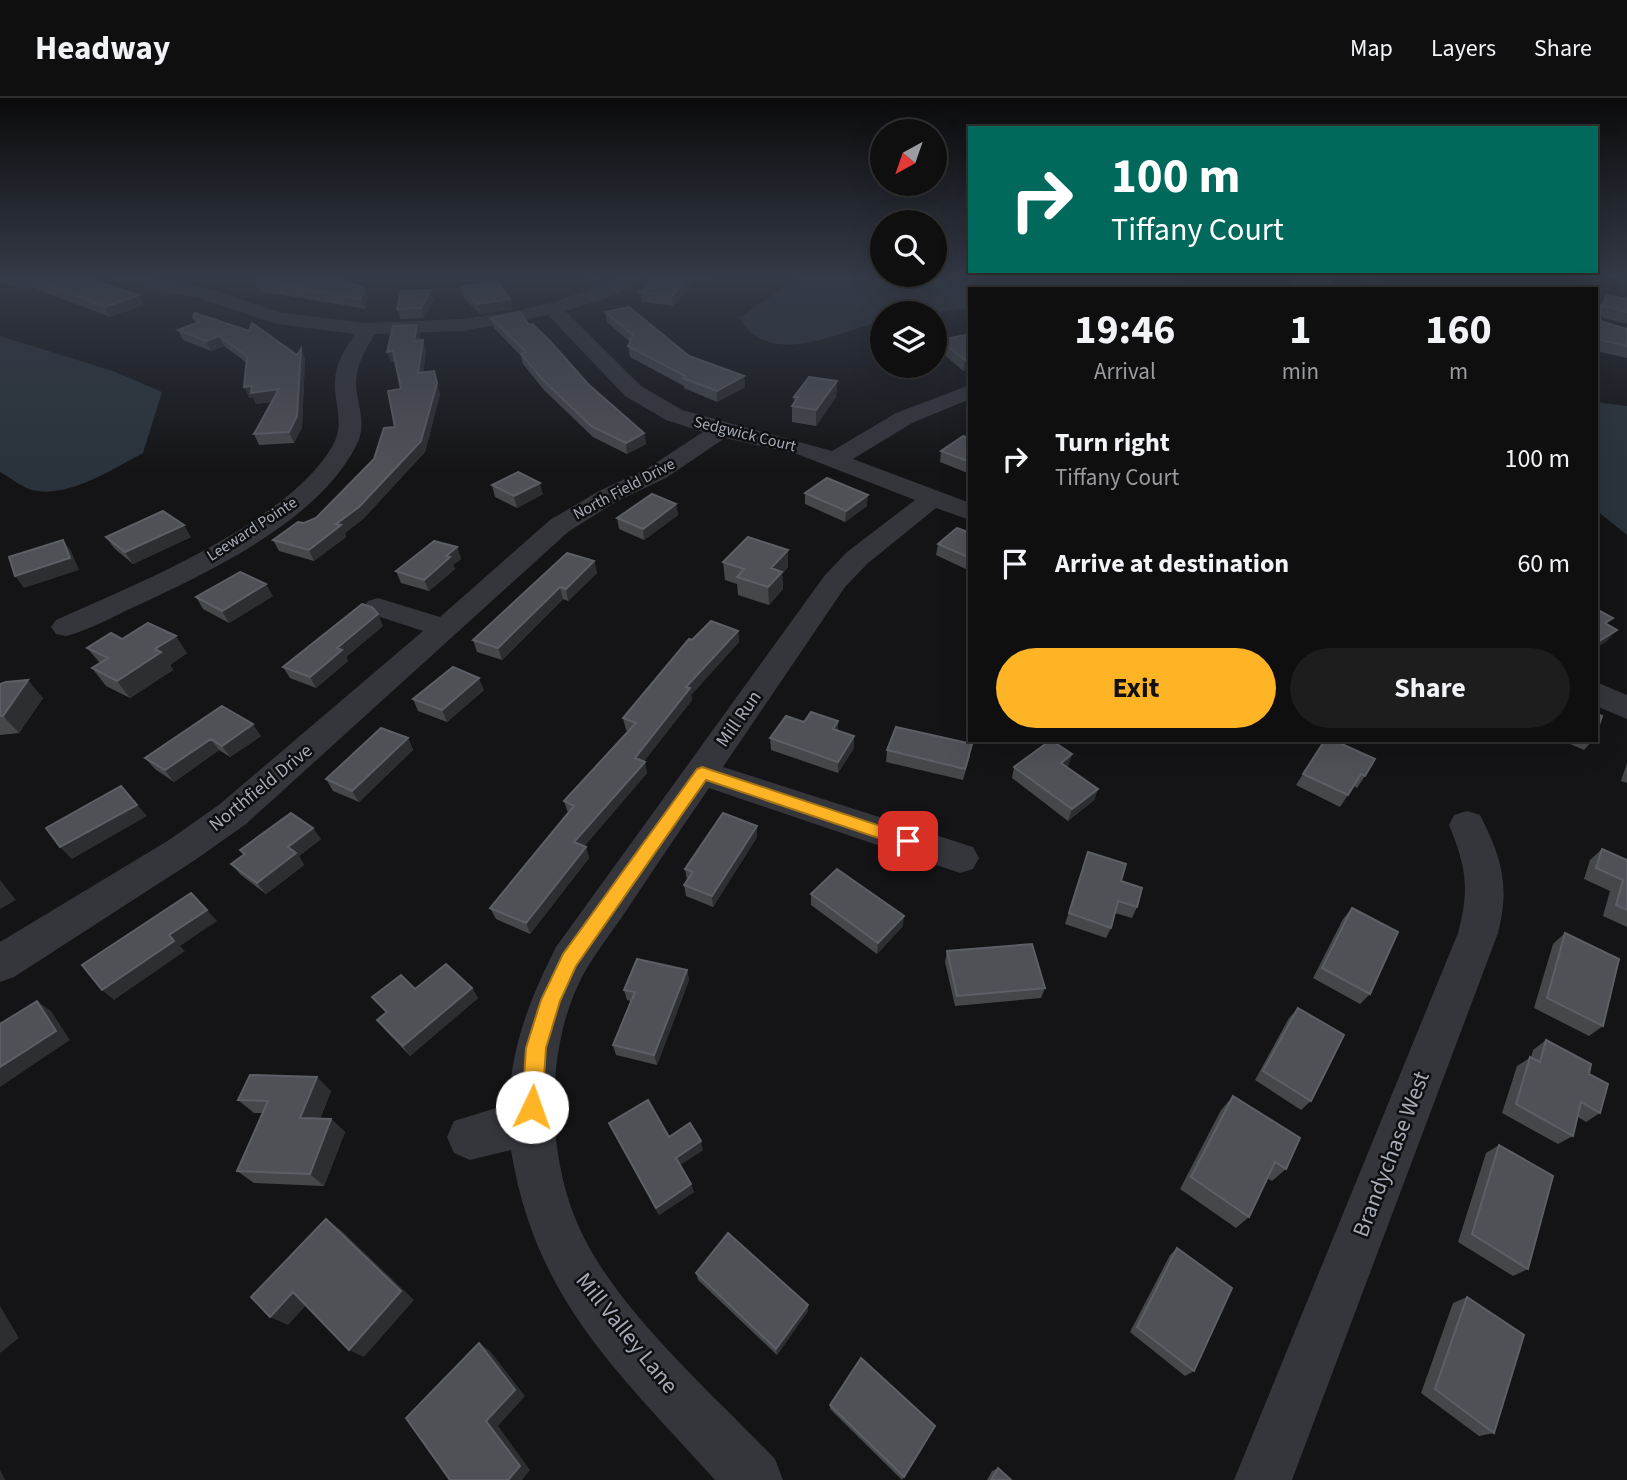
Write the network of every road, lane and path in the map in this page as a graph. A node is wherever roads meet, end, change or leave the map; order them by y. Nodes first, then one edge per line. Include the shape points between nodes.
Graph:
1 (362, 340) edge
2 (582, 340) edge
3 (968, 392) edge
4 (721, 430) junction
5 (835, 460) junction
6 (933, 498) junction
7 (968, 511) edge
8 (499, 580) joint
9 (377, 607) dead end
10 (66, 627) dead end
11 (445, 628) junction
12 (1598, 694) edge
13 (1627, 708) edge
14 (702, 773) junction
15 (1468, 825) dead end
16 (960, 858) dead end
17 (0, 964) edge
18 (532, 1122) junction
19 (470, 1136) dead end
20 (754, 1480) edge
21 (1263, 1480) edge

1 - 10 street, Leeward Pointe via 345,377 351,404 349,435 331,467 312,486 263,524 200,563
2 - 4 street, Sedgwick Court via 633,391 674,415
3 - 5 street via 904,418
4 - 5 street, Sedgwick Court
4 - 8 street, North Field Drive via 657,473 568,520
5 - 6 street, Sedgwick Court
6 - 7 street, Sedgwick Court
6 - 14 street, Mill Run via 835,580
8 - 11 street, Northfield Drive
9 - 11 street
11 - 17 street, Northfield Drive via 233,814
12 - 13 street
14 - 16 street
14 - 18 street, Mill Run via 570,960 550,1000 536,1048
15 - 21 street, Brandychase West via 1487,884 1478,933
18 - 19 street
18 - 20 street, Mill Valley Lane via 545,1202 580,1279 632,1345

